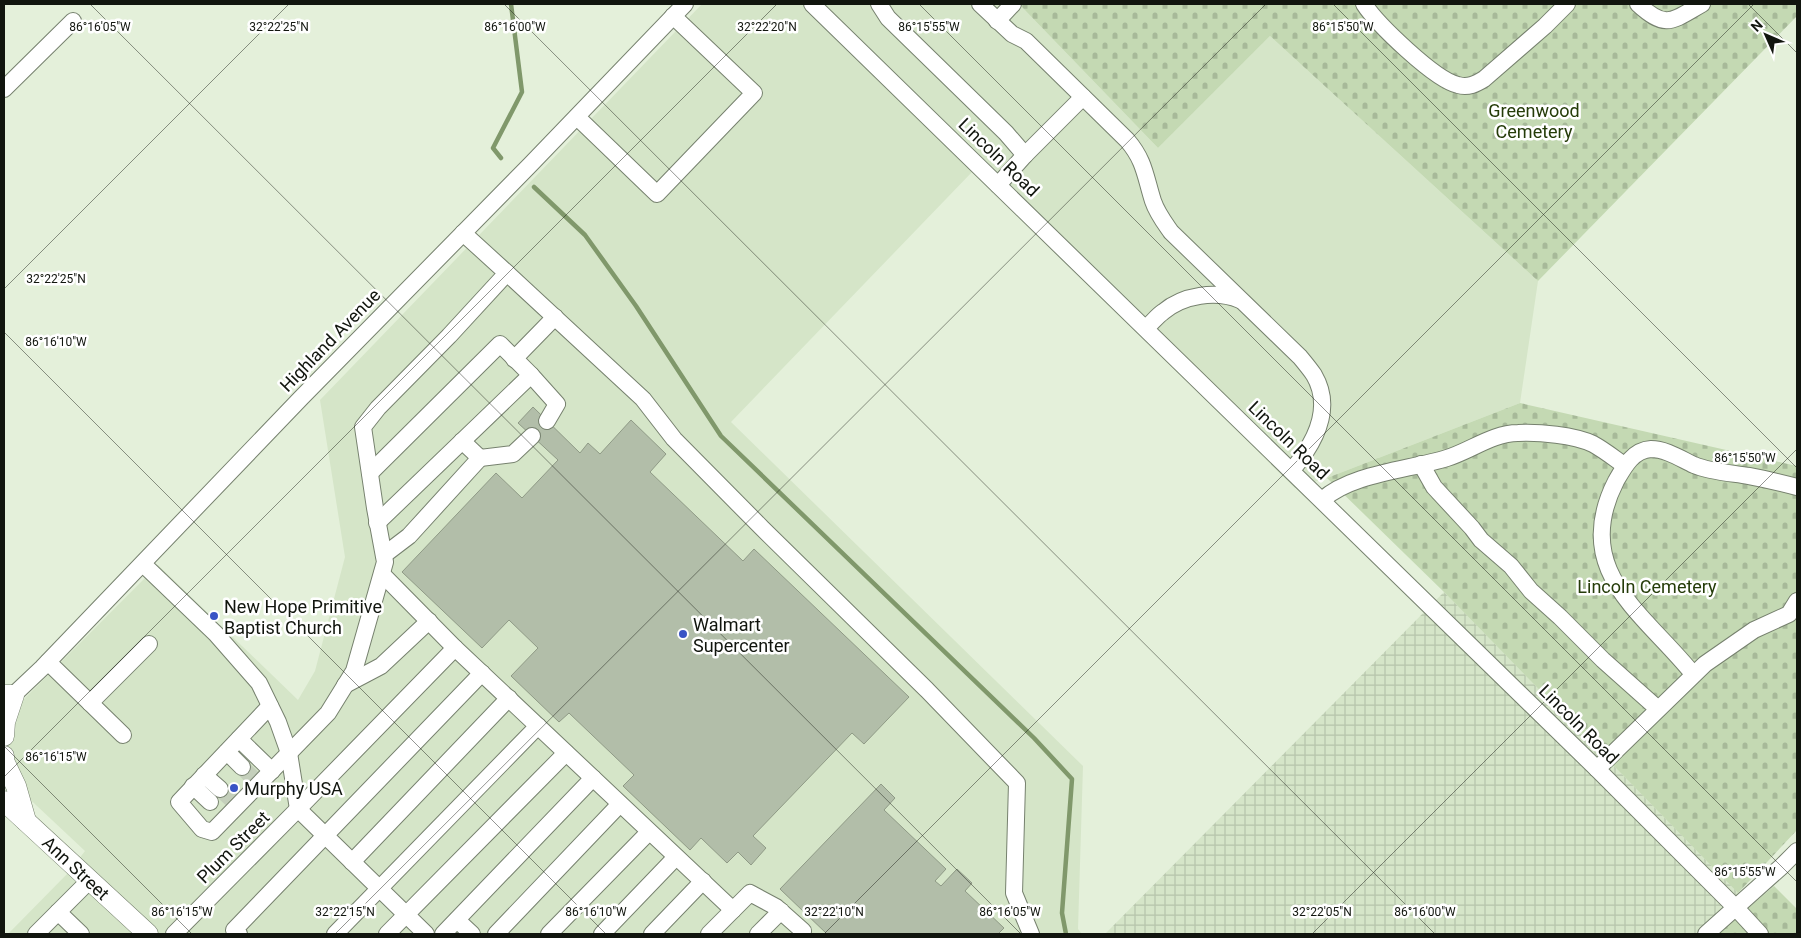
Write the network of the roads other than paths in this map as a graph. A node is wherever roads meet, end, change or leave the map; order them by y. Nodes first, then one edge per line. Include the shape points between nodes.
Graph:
1 (685, 4) edge
2 (812, 4) edge
3 (878, 4) edge
4 (980, 4) edge
5 (1013, 4) edge
6 (1364, 4) edge
7 (1567, 4) edge
8 (1638, 4) edge
9 (1702, 4) edge
10 (673, 16) junction
11 (997, 20) junction
12 (73, 21) dead end
13 (4, 89) edge
14 (1083, 97) junction
15 (577, 117) junction
16 (1025, 155) junction
17 (998, 185) junction
18 (463, 233) junction
19 (507, 273) junction
20 (1240, 300) junction
21 (555, 318) junction
22 (1146, 328) junction
23 (514, 359) junction
24 (531, 375) junction
25 (547, 421) dead end
26 (532, 436) dead end
27 (462, 441) junction
28 (480, 458) junction
29 (1420, 464) junction
30 (1624, 465) junction
31 (1292, 470) junction
32 (370, 473) junction
33 (1797, 487) edge
34 (1322, 500) junction
35 (377, 523) junction
36 (384, 555) junction
37 (143, 564) junction
38 (382, 574) junction
39 (1794, 609) edge
40 (429, 621) junction
41 (149, 644) dead end
42 (455, 648) junction
43 (48, 662) junction
44 (482, 672) junction
45 (1693, 674) junction
46 (345, 685) junction
47 (7, 698) edge
48 (509, 698) junction
49 (90, 703) junction
50 (270, 706) junction
51 (1658, 709) junction
52 (538, 726) junction
53 (123, 735) dead end
54 (4, 736) edge
55 (239, 739) junction
56 (227, 752) junction
57 (566, 752) junction
58 (289, 753) junction
59 (4, 756) edge
60 (1597, 769) junction
61 (272, 771) junction
62 (203, 776) junction
63 (252, 776) junction
64 (593, 778) junction
65 (229, 800) junction
66 (4, 801) edge
67 (620, 804) junction
68 (298, 809) junction
69 (26, 821) junction
70 (649, 832) junction
71 (326, 836) junction
72 (1797, 850) edge
73 (676, 857) junction
74 (352, 862) junction
75 (90, 880) junction
76 (703, 881) junction
77 (380, 889) junction
78 (1736, 908) junction
79 (733, 910) junction
80 (781, 911) junction
81 (58, 912) junction
82 (406, 915) junction
83 (457, 920) junction
84 (804, 933) edge
85 (36, 934) edge
86 (81, 934) edge
87 (148, 934) edge
88 (174, 934) edge
89 (239, 934) edge
90 (335, 934) edge
91 (387, 934) edge
92 (426, 934) edge
93 (443, 934) edge
94 (472, 934) edge
95 (496, 934) edge
96 (549, 934) edge
97 (602, 934) edge
98 (652, 934) edge
99 (709, 934) edge
100 (758, 934) edge
101 (1031, 934) edge
102 (1706, 934) edge
103 (1760, 934) edge

1 - 10 street, Highland Avenue
2 - 17 street, Lincoln Road
3 - 16 street via 888,18
4 - 11 street
5 - 11 street
6 - 7 street via 1423,64 1450,83 1467,86 1484,79
8 - 9 street via 1651,15 1668,21
10 - 15 street, Highland Avenue
10 - 15 street via 754,93 657,194
11 - 14 street via 1012,34 1026,41
12 - 13 street
14 - 16 street
14 - 20 street via 1134,149 1146,173 1153,202 1171,232
15 - 18 street, Highland Avenue
16 - 17 street
17 - 22 street, Lincoln Road
18 - 19 street
18 - 37 street, Highland Avenue
19 - 21 street
19 - 32 street via 363,426
20 - 22 street via 1212,295 1186,300 1162,312
20 - 31 street via 1300,357 1318,384 1322,403 1319,429
21 - 23 street
21 - 101 street via 643,399 674,439 1017,783 1014,893
22 - 31 street, Lincoln Road
23 - 24 street
23 - 32 street via 500,344
24 - 25 street via 557,404
24 - 27 street
26 - 28 street via 513,454
27 - 28 street
27 - 35 street
28 - 36 street via 409,536
29 - 30 street via 1447,458 1516,432 1577,439 1592,444
29 - 34 street via 1336,489
29 - 51 street via 1434,487 1481,540 1511,566 1531,591 1603,660
30 - 33 street via 1636,454 1652,449 1696,466
30 - 45 street via 1604,514 1602,532 1609,572 1630,606
31 - 34 street, Lincoln Road
32 - 35 street
34 - 60 street, Lincoln Road
35 - 36 street
36 - 38 street
37 - 43 street, Highland Avenue
37 - 50 street via 216,634 259,683
38 - 40 street
38 - 46 street via 354,671
39 - 45 street via 1727,647
40 - 42 street
40 - 46 street via 382,666
41 - 49 street
42 - 44 street
42 - 68 street, Plum Street
43 - 47 street, Highland Avenue
43 - 49 street
44 - 48 street
44 - 71 street
45 - 51 street
46 - 58 street via 328,713
47 - 54 main road
48 - 52 street
48 - 74 street
49 - 53 street
50 - 55 street
50 - 58 street
51 - 60 street
52 - 57 street
52 - 77 street
55 - 56 street
55 - 61 street
56 - 62 street
56 - 63 street
57 - 64 street
57 - 82 street
58 - 61 street
58 - 68 street
59 - 69 main road
60 - 78 street, Lincoln Road
61 - 63 street
62 - 65 street
62 - 65 street
62 - 65 street via 179,802 202,829 212,832
63 - 65 street
64 - 67 street
64 - 83 street
66 - 69 main road, Ann Street
67 - 70 street
67 - 95 street
68 - 71 street
68 - 88 street, Plum Street
69 - 75 main road, Ann Street
70 - 73 street
70 - 96 street
71 - 74 street
71 - 89 street via 234,930
72 - 78 street
73 - 76 street
73 - 97 street
74 - 77 street
75 - 81 street
75 - 87 main road, Ann Street
76 - 79 street
76 - 98 street
77 - 82 street
77 - 90 street
78 - 102 street
78 - 103 street, Lincoln Road
79 - 80 street via 750,893
79 - 99 street
80 - 84 street
80 - 100 street
81 - 85 street
81 - 86 street
82 - 91 street
82 - 92 street
83 - 93 street
83 - 94 street

